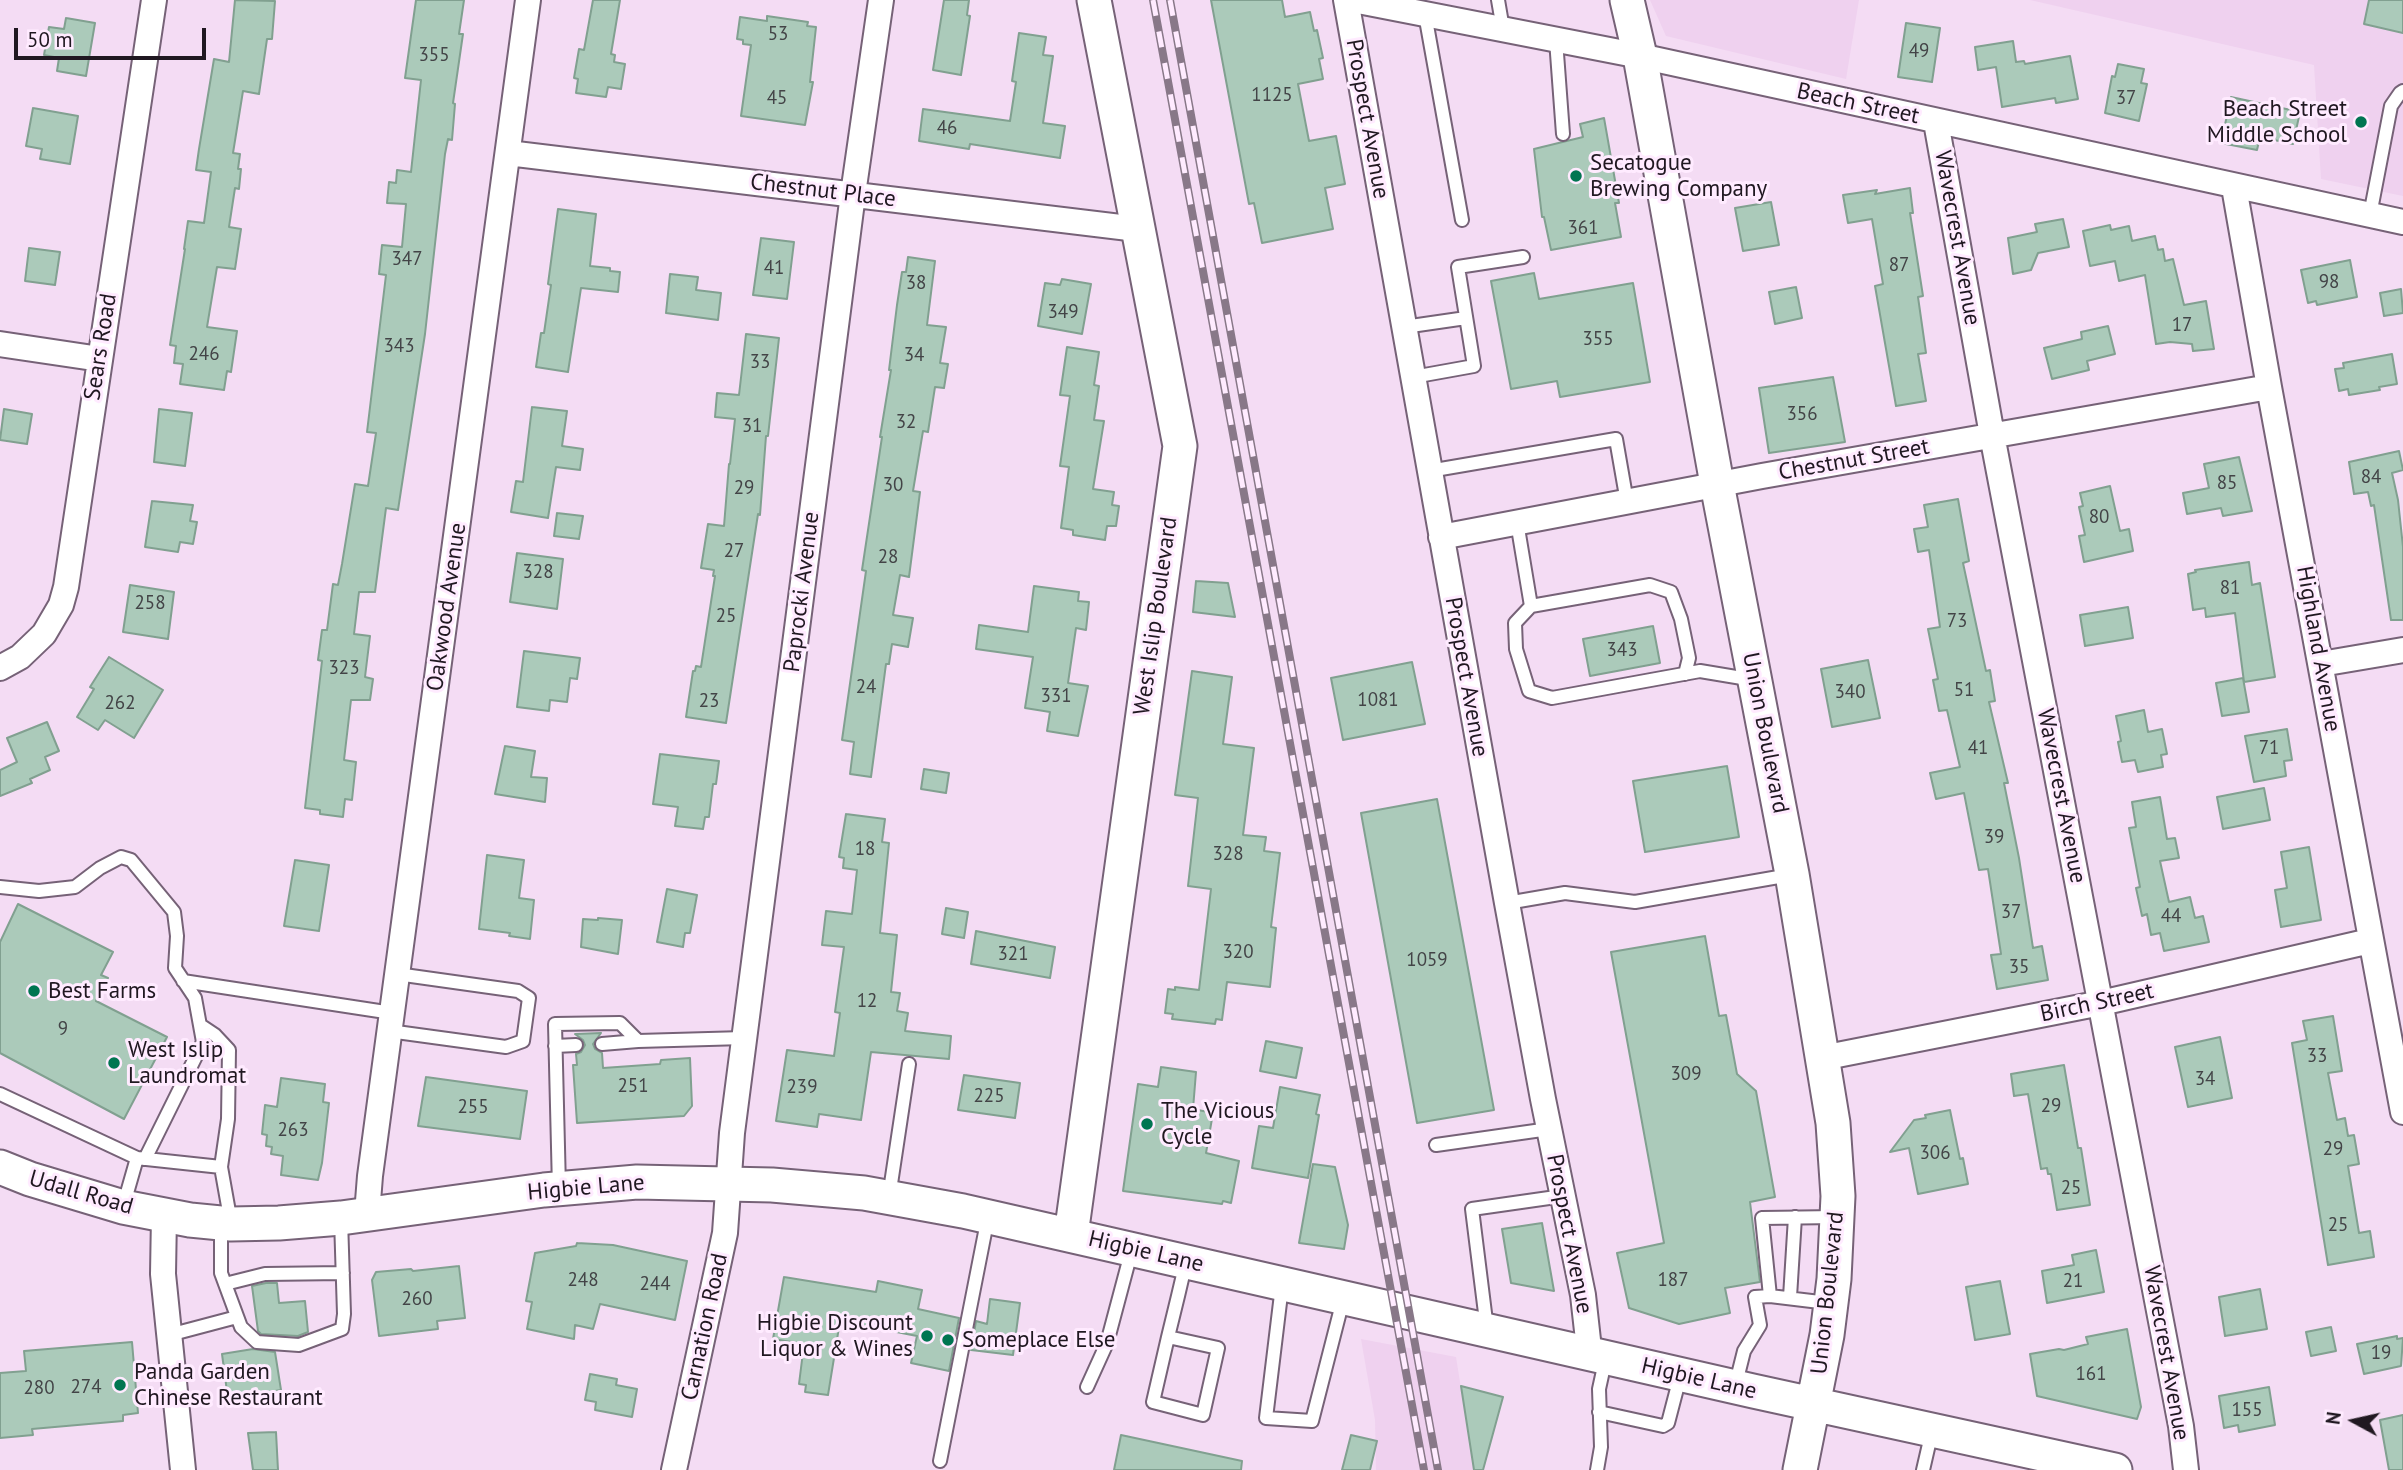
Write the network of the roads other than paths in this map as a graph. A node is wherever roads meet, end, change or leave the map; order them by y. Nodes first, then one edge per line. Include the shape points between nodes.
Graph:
1 (154, 0) edge
2 (528, 0) edge
3 (881, 0) edge
4 (1094, 0) edge
5 (1346, 0) edge
6 (1353, 0) edge
7 (1498, 0) edge
8 (1631, 1) edge
9 (1424, 14) junction
10 (1503, 29) junction
11 (1556, 40) junction
12 (1640, 56) junction
13 (2403, 91) edge
14 (1936, 122) junction
15 (1563, 134) dead end
16 (508, 153) junction
17 (2234, 187) junction
18 (853, 194) junction
19 (2370, 215) junction
20 (1462, 220) dead end
21 (2403, 222) edge
22 (1137, 229) junction
23 (1523, 257) dead end
24 (1466, 317) junction
25 (1404, 327) junction
26 (0, 344) edge
27 (100, 359) junction
28 (1413, 377) junction
29 (2269, 387) junction
30 (1992, 435) junction
31 (1429, 471) junction
32 (1717, 484) junction
33 (1627, 502) junction
34 (1517, 522) junction
35 (1441, 537) junction
36 (1531, 606) junction
37 (2403, 650) edge
38 (2321, 664) junction
39 (0, 668) edge
40 (1685, 674) junction
41 (1755, 680) junction
42 (1792, 874) junction
43 (0, 887) edge
44 (1507, 903) junction
45 (2370, 941) junction
46 (397, 974) junction
47 (183, 981) junction
48 (2101, 1003) junction
49 (391, 1022) junction
50 (200, 1025) junction
51 (744, 1038) junction
52 (638, 1041) junction
53 (602, 1044) dead end
54 (576, 1045) dead end
55 (555, 1046) junction
56 (1822, 1058) junction
57 (909, 1064) dead end
58 (0, 1094) edge
59 (2403, 1112) edge
60 (1549, 1129) junction
61 (1436, 1145) dead end
62 (141, 1158) junction
63 (0, 1167) edge
64 (221, 1167) junction
65 (728, 1184) junction
66 (559, 1189) junction
67 (1563, 1196) junction
68 (888, 1197) junction
69 (123, 1207) junction
70 (164, 1215) junction
71 (354, 1216) junction
72 (988, 1217) junction
73 (1795, 1217) junction
74 (1838, 1217) junction
75 (226, 1223) junction
76 (1071, 1235) junction
77 (1132, 1249) junction
78 (1186, 1261) junction
79 (343, 1273) junction
80 (1282, 1283) junction
81 (225, 1284) junction
82 (1770, 1296) junction
83 (1344, 1297) junction
84 (1790, 1297) junction
85 (1831, 1303) junction
86 (237, 1317) junction
87 (1487, 1329) junction
88 (169, 1335) junction
89 (1168, 1337) junction
90 (1596, 1355) junction
91 (1681, 1374) junction
92 (1087, 1387) dead end
93 (1735, 1387) junction
94 (1813, 1405) junction
95 (1599, 1412) junction
96 (1932, 1430) junction
97 (940, 1461) dead end
98 (183, 1470) edge
99 (674, 1470) edge
100 (1597, 1470) edge
101 (1800, 1470) edge
102 (1923, 1470) edge
103 (2115, 1470) edge
104 (2186, 1470) edge

1 - 27 street, Sears Road
2 - 16 street, Oakwood Avenue
3 - 18 street, Paprocki Avenue
4 - 22 main road, West Islip Boulevard
5 - 25 street, Prospect Avenue
6 - 9 street, Beach Street
7 - 10 lane
8 - 12 main road, Union Boulevard
9 - 10 street, Beach Street
9 - 20 lane
10 - 11 street, Beach Street
11 - 12 street, Beach Street
11 - 15 lane
12 - 14 street, Beach Street
12 - 32 main road, Union Boulevard
13 - 19 lane via 2391,106
14 - 17 street, Beach Street
14 - 30 street, Wavecrest Avenue
16 - 18 street, Chestnut Place
16 - 46 street, Oakwood Avenue
17 - 19 street, Beach Street
17 - 29 street, Highland Avenue
18 - 22 street, Chestnut Place
18 - 51 street, Paprocki Avenue
19 - 21 street, Beach Street
22 - 76 main road, West Islip Boulevard via 1180,446
23 - 24 lane via 1458,267
24 - 25 lane
24 - 28 lane via 1474,366
25 - 28 street, Prospect Avenue
26 - 27 street
27 - 39 street, Sears Road via 61,605 33,646
28 - 31 street, Prospect Avenue
29 - 30 street, Chestnut Street
29 - 38 street, Highland Avenue
30 - 32 street, Chestnut Street
30 - 48 street, Wavecrest Avenue
31 - 33 lane via 1616,439
31 - 35 street, Prospect Avenue
32 - 33 street, Chestnut Street
32 - 41 main road, Union Boulevard
33 - 34 street, Chestnut Street
34 - 35 street, Chestnut Street
34 - 36 lane
35 - 44 street, Prospect Avenue
36 - 40 lane via 1650,585 1671,592 1689,658
36 - 40 lane via 1515,623 1516,649 1529,691 1552,698
37 - 38 street
38 - 45 street, Highland Avenue
40 - 41 lane via 1700,671
41 - 42 main road, Union Boulevard
42 - 44 lane via 1635,902 1565,893
42 - 56 main road, Union Boulevard
43 - 47 lane via 40,891 75,887 121,857 131,860 174,912 175,968
44 - 60 street, Prospect Avenue
45 - 48 street, Birch Street
45 - 59 street, Highland Avenue
46 - 49 street, Oakwood Avenue
46 - 49 lane via 519,991 529,998 523,1041 506,1046
47 - 49 lane
47 - 50 lane via 195,998
48 - 56 street, Birch Street
48 - 104 street, Wavecrest Avenue
49 - 71 street, Oakwood Avenue via 370,1176
50 - 62 lane via 203,1042
50 - 64 lane via 229,1050 228,1119
51 - 52 lane
51 - 65 street, Paprocki Avenue
52 - 53 lane
52 - 55 lane via 620,1023 555,1024
54 - 55 lane
55 - 66 lane
56 - 74 main road, Union Boulevard via 1833,1123
57 - 68 lane
58 - 62 lane
60 - 61 lane
60 - 67 street, Prospect Avenue
62 - 64 lane
62 - 69 lane
63 - 69 main road, Udall Road
64 - 75 lane
65 - 66 main road, Higbie Lane via 637,1182
65 - 68 main road, Higbie Lane
65 - 99 street, Carnation Road via 725,1233
66 - 71 main road, Higbie Lane
67 - 87 lane via 1472,1209
67 - 90 street, Prospect Avenue via 1588,1340
68 - 72 main road, Higbie Lane
69 - 70 main road, Udall Road
70 - 75 main road, Higbie Lane
70 - 88 street
71 - 75 main road, Higbie Lane
71 - 79 lane
72 - 76 main road, Higbie Lane
72 - 97 lane
73 - 74 lane
73 - 82 lane via 1762,1218
73 - 84 lane
74 - 85 main road, Union Boulevard
75 - 81 lane via 221,1273
76 - 77 main road, Higbie Lane
77 - 78 main road, Higbie Lane
77 - 92 lane via 1107,1343
78 - 80 main road, Higbie Lane
78 - 89 lane
79 - 81 lane via 265,1274
79 - 86 lane via 342,1329 299,1345 257,1342
80 - 83 main road, Higbie Lane
80 - 83 lane via 1266,1418 1312,1422
81 - 86 lane
82 - 84 lane
82 - 93 lane via 1755,1297 1760,1325 1744,1351
83 - 87 main road, Higbie Lane
84 - 85 lane
85 - 94 main road, Union Boulevard
86 - 88 lane
87 - 90 main road, Higbie Lane
88 - 98 street
89 - 89 lane via 1153,1402 1203,1415 1218,1348
90 - 91 main road, Higbie Lane
90 - 95 lane
91 - 93 main road, Higbie Lane
91 - 95 lane via 1668,1423 1663,1426
93 - 94 main road, Higbie Lane
94 - 96 main road, Higbie Lane
94 - 101 main road, Union Boulevard
95 - 100 lane
96 - 102 lane
96 - 103 main road, Higbie Lane

